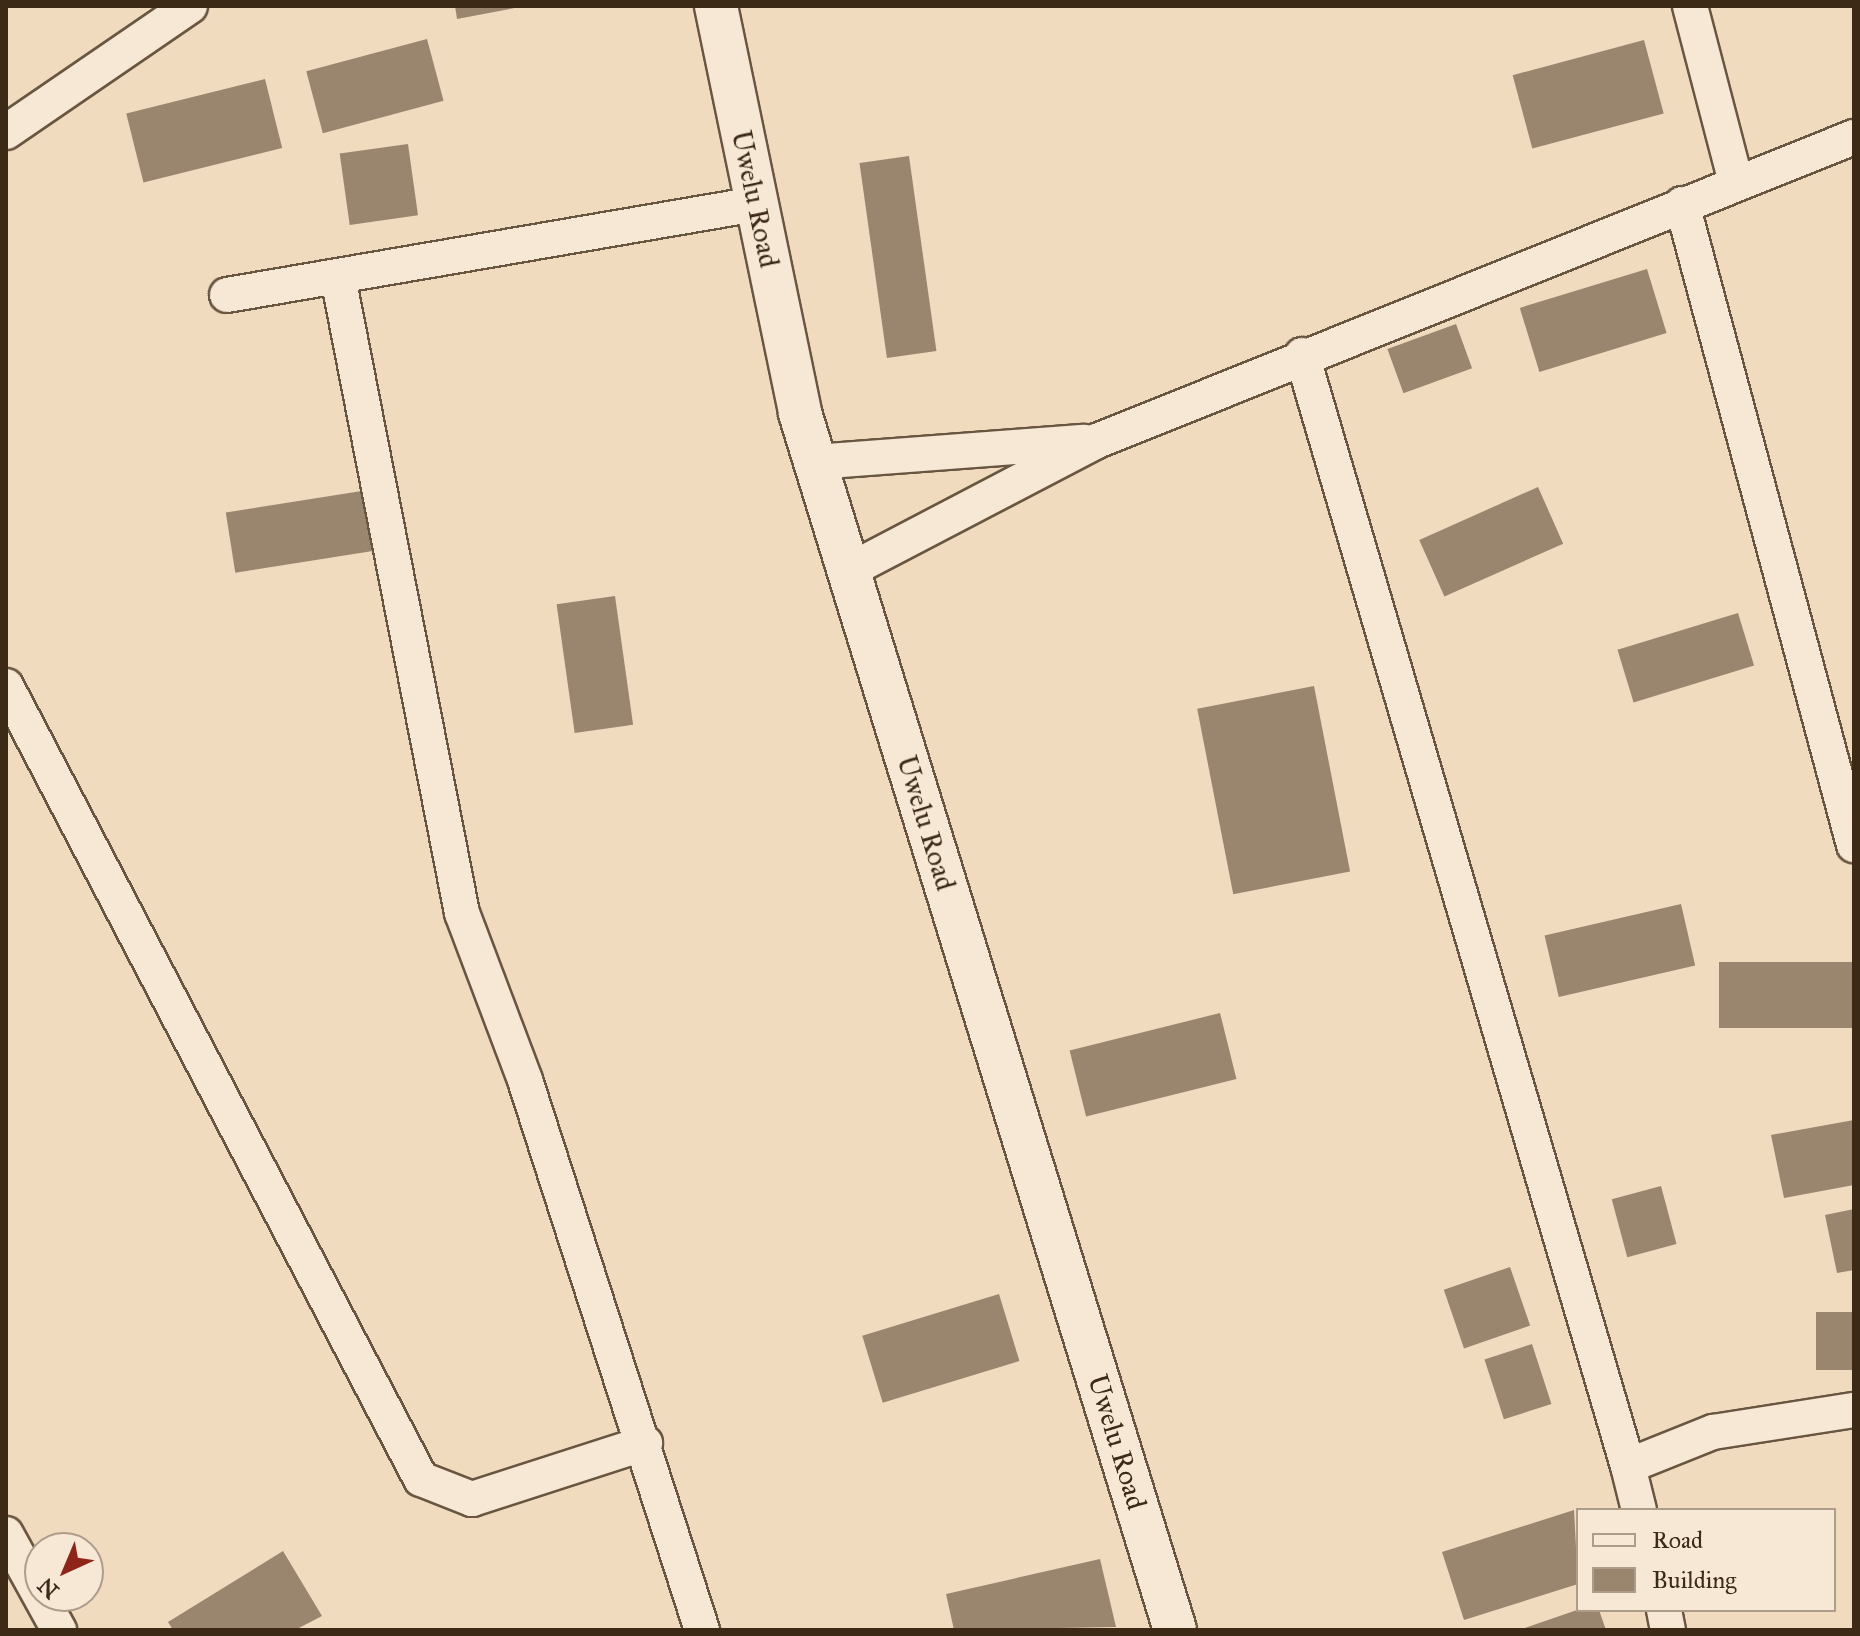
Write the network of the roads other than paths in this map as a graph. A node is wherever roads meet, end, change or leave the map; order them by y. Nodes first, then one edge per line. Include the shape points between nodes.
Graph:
1 (190, 6) edge
2 (716, 6) edge
3 (1690, 6) edge
4 (6, 132) edge
5 (1854, 137) edge
6 (1736, 182) junction
7 (756, 204) junction
8 (1682, 204) junction
9 (338, 277) junction
10 (227, 295) dead end
11 (1302, 355) junction
12 (1097, 441) junction
13 (815, 462) junction
14 (848, 571) junction
15 (6, 686) edge
16 (1854, 845) edge
17 (1854, 1410) edge
18 (645, 1443) junction
19 (1628, 1466) junction
20 (1638, 1508) edge
21 (6, 1534) edge
22 (59, 1630) edge
23 (702, 1630) edge
24 (1175, 1630) edge

1 - 4 street
2 - 7 street, Uwelu Road
3 - 6 street
5 - 6 street
6 - 8 street
7 - 9 street
7 - 13 street, Uwelu Road
8 - 11 street
8 - 16 street
9 - 10 street
9 - 18 street via 462,913
11 - 12 street
11 - 19 street
12 - 13 street
12 - 14 street
13 - 14 street, Uwelu Road
14 - 24 street, Uwelu Road
15 - 18 street via 421,1479 472,1499
17 - 19 street via 1713,1432
18 - 23 street
19 - 20 street
21 - 22 street

